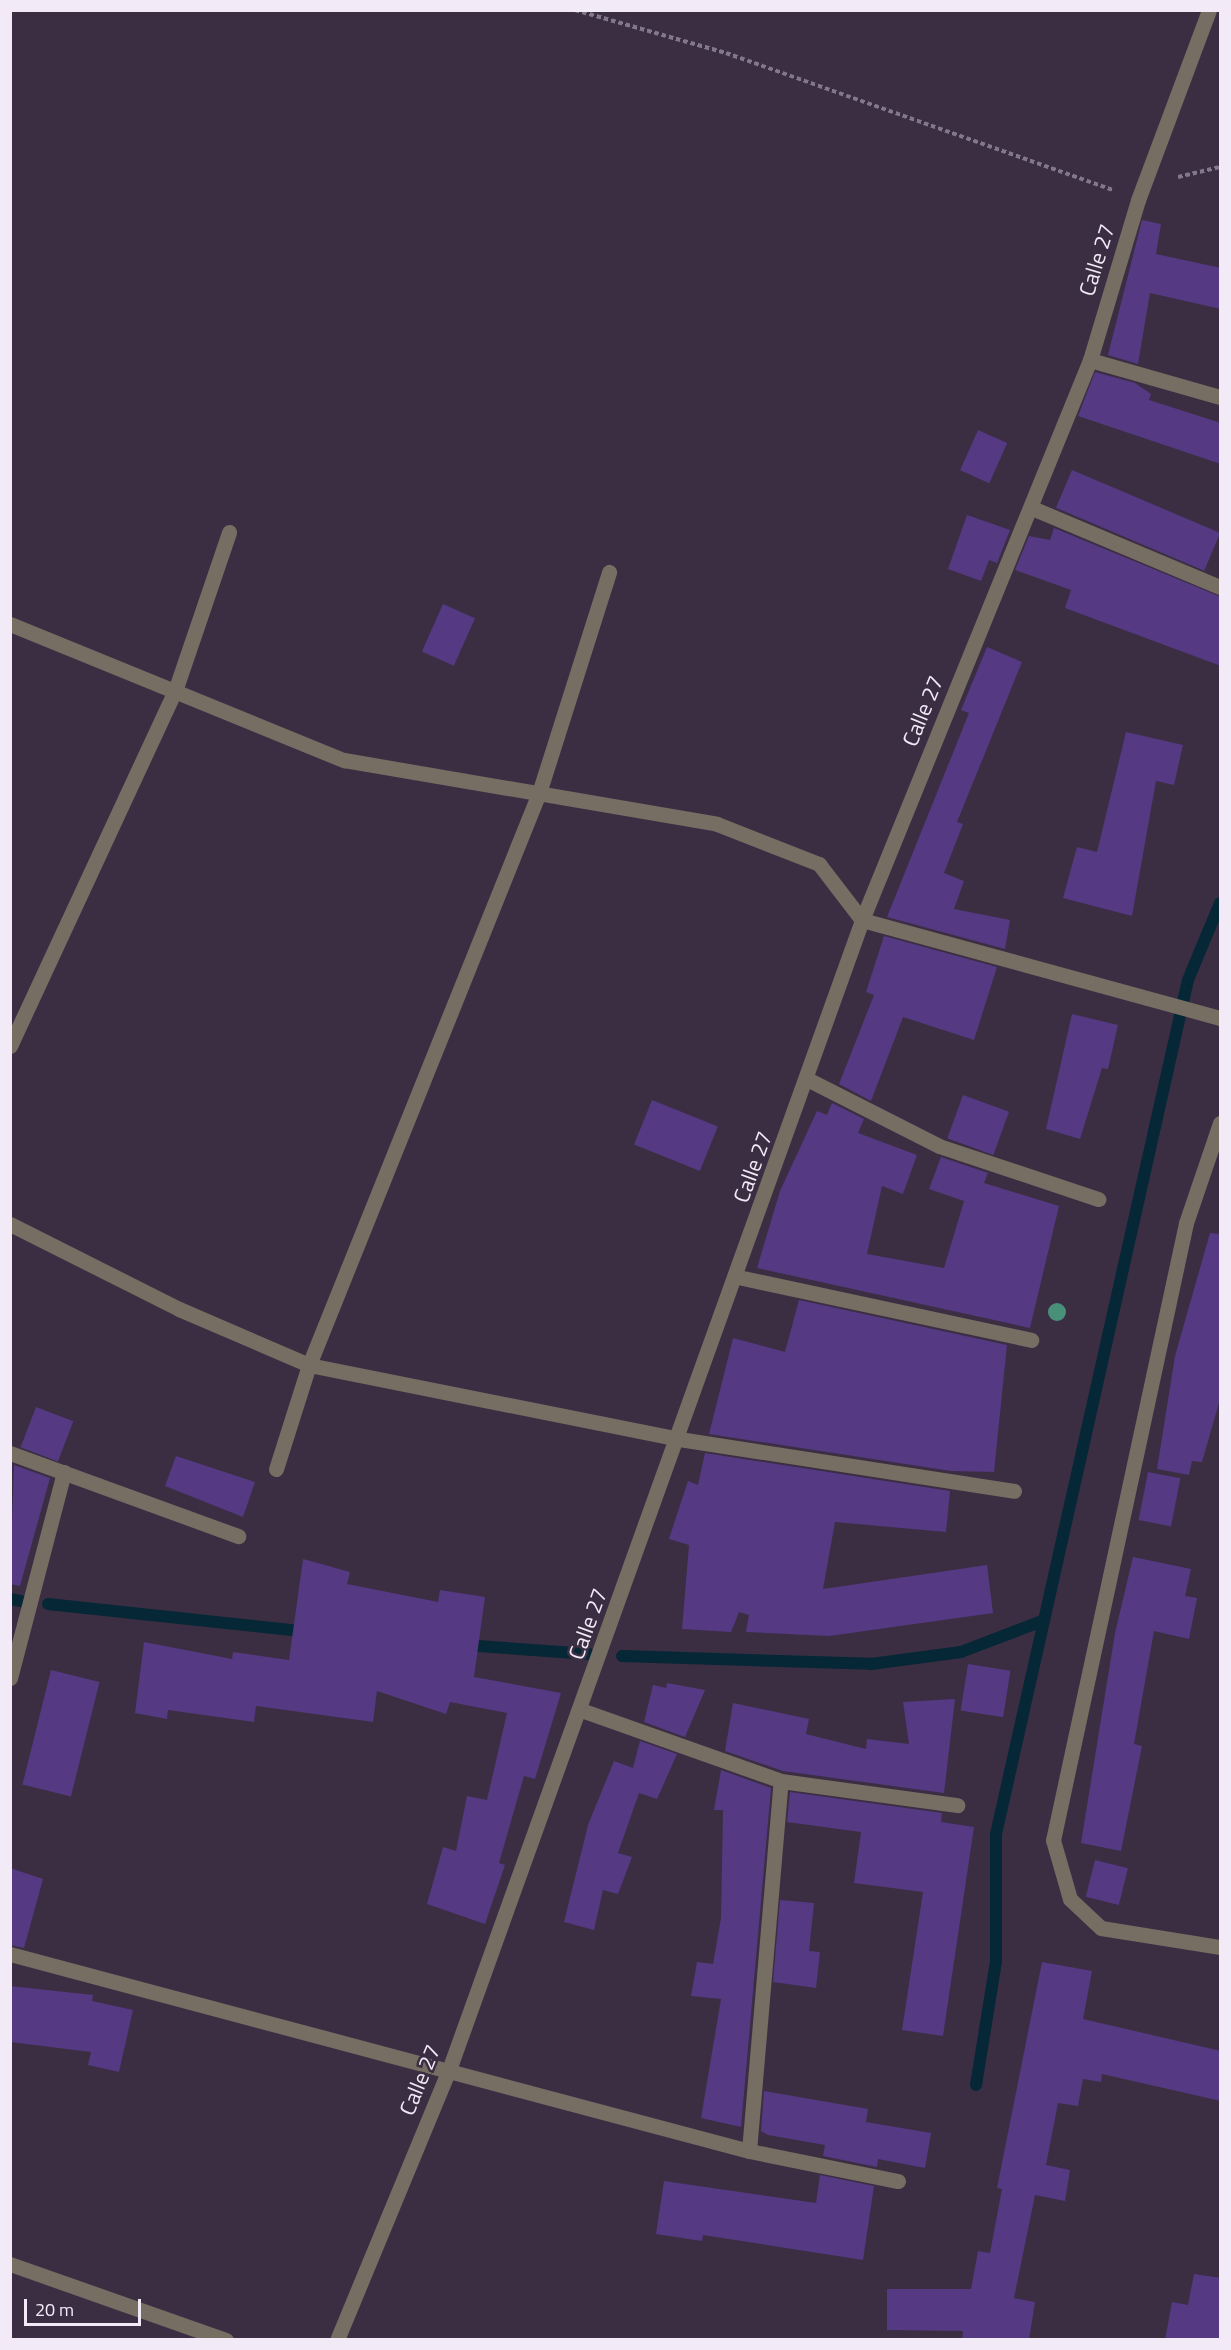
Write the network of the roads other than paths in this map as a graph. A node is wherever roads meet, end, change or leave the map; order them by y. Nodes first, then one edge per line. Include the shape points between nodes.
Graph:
1 (1209, 10) edge
2 (1090, 360) junction
3 (1221, 397) edge
4 (1032, 508) junction
5 (229, 532) dead end
6 (609, 572) dead end
7 (1221, 587) edge
8 (10, 624) edge
9 (175, 691) junction
10 (539, 793) junction
11 (862, 920) junction
12 (1221, 1018) edge
13 (10, 1046) edge
14 (809, 1080) junction
15 (1221, 1124) edge
16 (1098, 1198) dead end
17 (10, 1224) edge
18 (738, 1277) junction
19 (1031, 1340) dead end
20 (309, 1365) junction
21 (679, 1438) junction
22 (10, 1453) edge
23 (276, 1469) dead end
24 (64, 1472) junction
25 (1014, 1491) dead end
26 (238, 1536) dead end
27 (10, 1678) edge
28 (581, 1710) junction
29 (781, 1781) junction
30 (957, 1805) dead end
31 (1221, 1947) edge
32 (10, 1954) edge
33 (450, 2067) junction
34 (749, 2151) junction
35 (898, 2181) dead end
36 (10, 2264) edge
37 (226, 2340) edge
38 (338, 2340) edge

1 - 2 street, Calle 27 via 1138,200
2 - 3 street
2 - 4 street, Calle 27
4 - 7 street
4 - 11 street, Calle 27
5 - 9 street
6 - 10 street
8 - 9 street
9 - 10 street via 344,760
9 - 13 street
10 - 11 street via 717,824 819,864
10 - 20 street
11 - 12 street
11 - 14 street, Calle 27
14 - 16 street via 939,1146
14 - 18 street, Calle 27
15 - 31 street via 1186,1222 1053,1840 1070,1899 1101,1929
17 - 20 street via 179,1309
18 - 19 street
18 - 21 street, Calle 27
20 - 21 street
20 - 23 street
21 - 25 street
21 - 28 street, Calle 27
22 - 24 street
24 - 26 street
24 - 27 street
28 - 29 street
28 - 33 street, Calle 27
29 - 30 street
29 - 34 street
32 - 33 street
33 - 34 street
33 - 38 street, Calle 27
34 - 35 street
36 - 37 street

